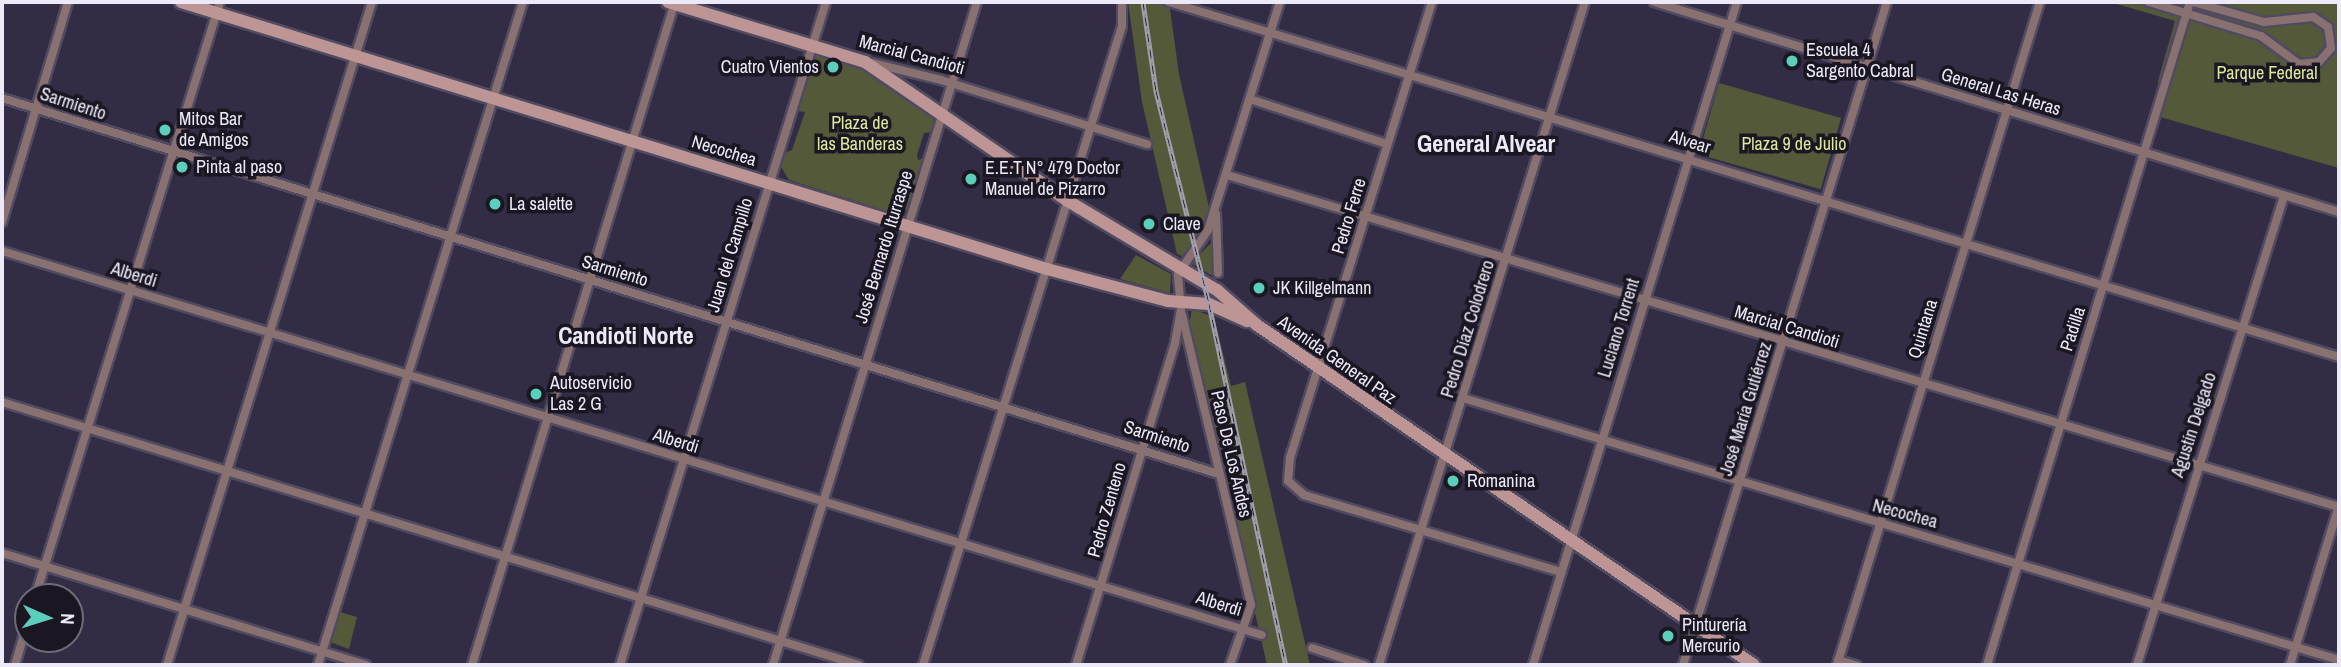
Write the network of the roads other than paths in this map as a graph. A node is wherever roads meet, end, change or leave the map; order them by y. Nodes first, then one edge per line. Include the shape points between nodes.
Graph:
1 (68, 2) edge
2 (181, 2) edge
3 (372, 2) edge
4 (523, 2) edge
5 (826, 2) edge
6 (977, 2) edge
7 (1122, 2) edge
8 (1169, 2) edge
9 (1205, 2) edge
10 (1280, 2) edge
11 (1432, 2) edge
12 (1585, 2) edge
13 (1654, 2) edge
14 (1737, 2) edge
15 (1887, 2) edge
16 (2040, 2) edge
17 (2149, 2) edge
18 (2192, 2) edge
19 (673, 3) edge
20 (218, 7) edge
21 (1202, 12) junction
22 (2186, 13) junction
23 (1730, 25) junction
24 (1271, 33) junction
25 (812, 45) junction
26 (355, 55) junction
27 (865, 62) junction
28 (1867, 67) junction
29 (1409, 76) junction
30 (952, 84) junction
31 (494, 97) junction
32 (2, 98) edge
33 (1250, 99) junction
34 (35, 108) junction
35 (2007, 110) junction
36 (943, 114) junction
37 (1550, 115) junction
38 (1091, 126) junction
39 (632, 140) junction
40 (1147, 144) dead end
41 (1387, 144) junction
42 (171, 152) junction
43 (2145, 153) junction
44 (1688, 158) junction
45 (1227, 174) junction
46 (769, 183) junction
47 (312, 195) junction
48 (2284, 195) junction
49 (1068, 201) junction
50 (1826, 201) junction
51 (1216, 208) junction
52 (2339, 212) edge
53 (1366, 215) junction
54 (2, 222) edge
55 (907, 225) junction
56 (449, 238) junction
57 (1966, 243) junction
58 (2, 251) edge
59 (1506, 258) junction
60 (1047, 269) junction
61 (1180, 270) junction
62 (1219, 273) dead end
63 (588, 279) junction
64 (2104, 285) junction
65 (131, 290) junction
66 (1644, 303) junction
67 (1180, 306) junction
68 (727, 323) junction
69 (1257, 325) junction
70 (2242, 327) junction
71 (271, 332) junction
72 (1783, 345) junction
73 (2339, 357) edge
74 (866, 364) junction
75 (1319, 369) junction
76 (407, 376) junction
77 (1922, 386) junction
78 (1463, 398) junction
79 (2, 402) edge
80 (1005, 406) junction
81 (546, 419) junction
82 (2060, 424) junction
83 (89, 428) junction
84 (1600, 441) junction
85 (1142, 449) junction
86 (1446, 455) junction
87 (683, 459) junction
88 (2197, 466) junction
89 (226, 473) junction
90 (1219, 474) junction
91 (1740, 484) junction
92 (824, 503) junction
93 (2339, 507) edge
94 (366, 514) junction
95 (1879, 526) junction
96 (1421, 532) junction
97 (1570, 541) junction
98 (962, 547) junction
99 (2, 553) edge
100 (505, 558) junction
101 (2018, 562) junction
102 (44, 566) junction
103 (1560, 572) junction
104 (39, 583) edge
105 (1102, 584) junction
106 (642, 598) junction
107 (2154, 604) junction
108 (184, 609) junction
109 (1695, 625) junction
110 (1243, 628) junction
111 (1262, 635) dead end
112 (780, 642) junction
113 (2296, 647) junction
114 (1312, 649) dead end
115 (323, 651) junction
116 (2339, 660) edge
117 (1838, 663) edge
118 (167, 665) edge
119 (318, 665) edge
120 (366, 665) edge
121 (472, 665) edge
122 (620, 665) edge
123 (773, 665) edge
124 (859, 665) edge
125 (923, 665) edge
126 (1076, 665) edge
127 (1230, 665) edge
128 (1364, 665) edge
129 (1379, 665) edge
130 (1534, 665) edge
131 (1683, 665) edge
132 (1754, 665) edge
133 (1856, 665) edge
134 (1987, 665) edge
135 (2137, 665) edge
136 (2290, 665) edge

1 - 34 street
2 - 20 main road, Necochea
3 - 26 street
4 - 31 street
5 - 25 street, Juan del Campillo
6 - 30 street, José Bernardo Iturraspe
7 - 38 street via 1122,26
8 - 21 street, Alvear
9 - 21 street
10 - 24 street
11 - 29 street, Pedro Ferre
12 - 37 street, Pedro Díaz Colodrero
13 - 23 street, General Las Heras
14 - 23 street, Luciano Torrent
15 - 28 street, José María Gutiérrez
16 - 35 street, Quintana
17 - 22 street
18 - 22 street, Padilla
18 - 22 street via 2264,22 2313,17 2328,27 2331,48 2319,62 2300,64 2261,36
19 - 25 main road, Marcial Candioti
19 - 39 street
20 - 26 main road, Necochea
20 - 42 street
21 - 24 street, Alvear
22 - 43 street, Padilla
23 - 28 street, General Las Heras
23 - 44 street, Luciano Torrent
24 - 29 street, Alvear
24 - 33 street
25 - 27 main road, Marcial Candioti
25 - 46 street, Juan del Campillo
26 - 31 main road, Necochea
26 - 47 street
27 - 30 street, Marcial Candioti
27 - 36 main road, Avenida General Paz
28 - 35 street, General Las Heras
28 - 50 street, José María Gutiérrez
29 - 37 street, Alvear
29 - 41 street, Pedro Ferre
30 - 36 street, José Bernardo Iturraspe
30 - 38 street, Marcial Candioti
31 - 39 main road, Necochea
31 - 56 street
32 - 34 street, Sarmiento
33 - 41 street
33 - 45 street
34 - 42 street, Sarmiento
34 - 54 street
35 - 43 street, General Las Heras
35 - 57 street, Quintana
36 - 49 main road, Avenida General Paz
36 - 55 street, José Bernardo Iturraspe
37 - 44 street, Alvear
37 - 59 street, Pedro Díaz Colodrero
38 - 40 street, Marcial Candioti
38 - 49 street
39 - 46 main road, Necochea
39 - 63 street
41 - 53 street, Pedro Ferre
42 - 47 street, Sarmiento
42 - 65 street
43 - 48 street, General Las Heras
43 - 64 street, Padilla
44 - 50 street, Alvear
44 - 66 street, Luciano Torrent
45 - 51 street
45 - 53 street, Marcial Candioti
46 - 55 main road, Necochea
46 - 68 street, Juan del Campillo
47 - 56 street, Sarmiento
47 - 71 street
48 - 52 street, General Las Heras
48 - 70 street, Agustín Delgado
49 - 60 street
49 - 61 main road, Avenida General Paz
50 - 57 street, Alvear
50 - 72 street, José María Gutiérrez
51 - 61 street via 1202,241
51 - 62 street
53 - 59 street, Marcial Candioti
53 - 75 street, Pedro Ferre
55 - 60 main road, Necochea
55 - 74 street, José Bernardo Iturraspe
56 - 63 street, Sarmiento
56 - 76 street
57 - 64 street, Alvear
57 - 77 street, Quintana
58 - 65 street, Alberdi
59 - 66 street, Marcial Candioti
59 - 78 street, Pedro Díaz Colodrero
60 - 67 main road, Necochea
60 - 80 street
61 - 67 street, Pedro Zenteno
61 - 69 main road, Avenida General Paz via 1217,290
63 - 68 street, Sarmiento
63 - 81 street
64 - 70 street, Alvear
64 - 82 street, Padilla
65 - 71 street, Alberdi
65 - 83 street
66 - 72 street, Marcial Candioti
66 - 84 street, Luciano Torrent
67 - 69 main road, Necochea via 1215,306
67 - 85 street, Pedro Zenteno
67 - 90 street, Paso De Los Andes
68 - 74 street, Sarmiento
68 - 87 street, Juan del Campillo
69 - 75 main road, Avenida General Paz
70 - 73 street, Alvear
70 - 88 street, Agustín Delgado
71 - 76 street, Alberdi
71 - 89 street
72 - 77 street, Marcial Candioti
72 - 91 street, José María Gutiérrez
74 - 80 street, Sarmiento
74 - 92 street, José Bernardo Iturraspe
75 - 86 main road, Avenida General Paz
75 - 96 street, Pedro Ferre via 1290,458 1288,481 1304,495
76 - 81 street, Alberdi
76 - 94 street
77 - 82 street, Marcial Candioti
77 - 95 street, Quintana
78 - 84 street, Necochea
78 - 86 street, Pedro Díaz Colodrero
79 - 83 street
80 - 85 street, Sarmiento
80 - 98 street
81 - 87 street, Alberdi
81 - 100 street
82 - 88 street, Marcial Candioti
82 - 101 street, Padilla
83 - 89 street
83 - 102 street
84 - 91 street, Necochea
84 - 97 street, Luciano Torrent
85 - 90 street, Sarmiento
85 - 105 street, Pedro Zenteno
86 - 96 street, Pedro Díaz Colodrero
86 - 97 main road, Avenida General Paz
87 - 92 street, Alberdi
87 - 106 street, Juan del Campillo
88 - 93 street, Marcial Candioti
88 - 107 street, Agustín Delgado
89 - 94 street
89 - 108 street
90 - 110 street, Paso De Los Andes via 1251,605
91 - 95 street, Necochea
91 - 109 street, José María Gutiérrez
92 - 98 street, Alberdi
92 - 112 street, José Bernardo Iturraspe
93 - 113 street
94 - 100 street
94 - 115 street
95 - 101 street, Necochea
95 - 117 street, Quintana
96 - 103 street
96 - 129 street, Pedro Díaz Colodrero
97 - 103 street, Luciano Torrent
97 - 109 main road, Avenida General Paz
98 - 105 street, Alberdi
98 - 125 street
99 - 102 street
100 - 106 street
100 - 121 street
101 - 107 street, Necochea
101 - 134 street, Padilla
102 - 104 street
102 - 108 street
103 - 130 street, Luciano Torrent
105 - 110 street, Alberdi
105 - 126 street, Pedro Zenteno
106 - 112 street
106 - 122 street, Juan del Campillo
107 - 113 street, Necochea
107 - 135 street, Agustín Delgado
108 - 115 street
108 - 118 street
109 - 131 street, José María Gutiérrez
109 - 132 main road, Avenida General Paz
110 - 111 street, Alberdi
110 - 127 street
112 - 123 street, José Bernardo Iturraspe
112 - 124 street
113 - 116 street, Necochea
113 - 136 street
114 - 128 street
115 - 119 street
115 - 120 street
117 - 133 street

